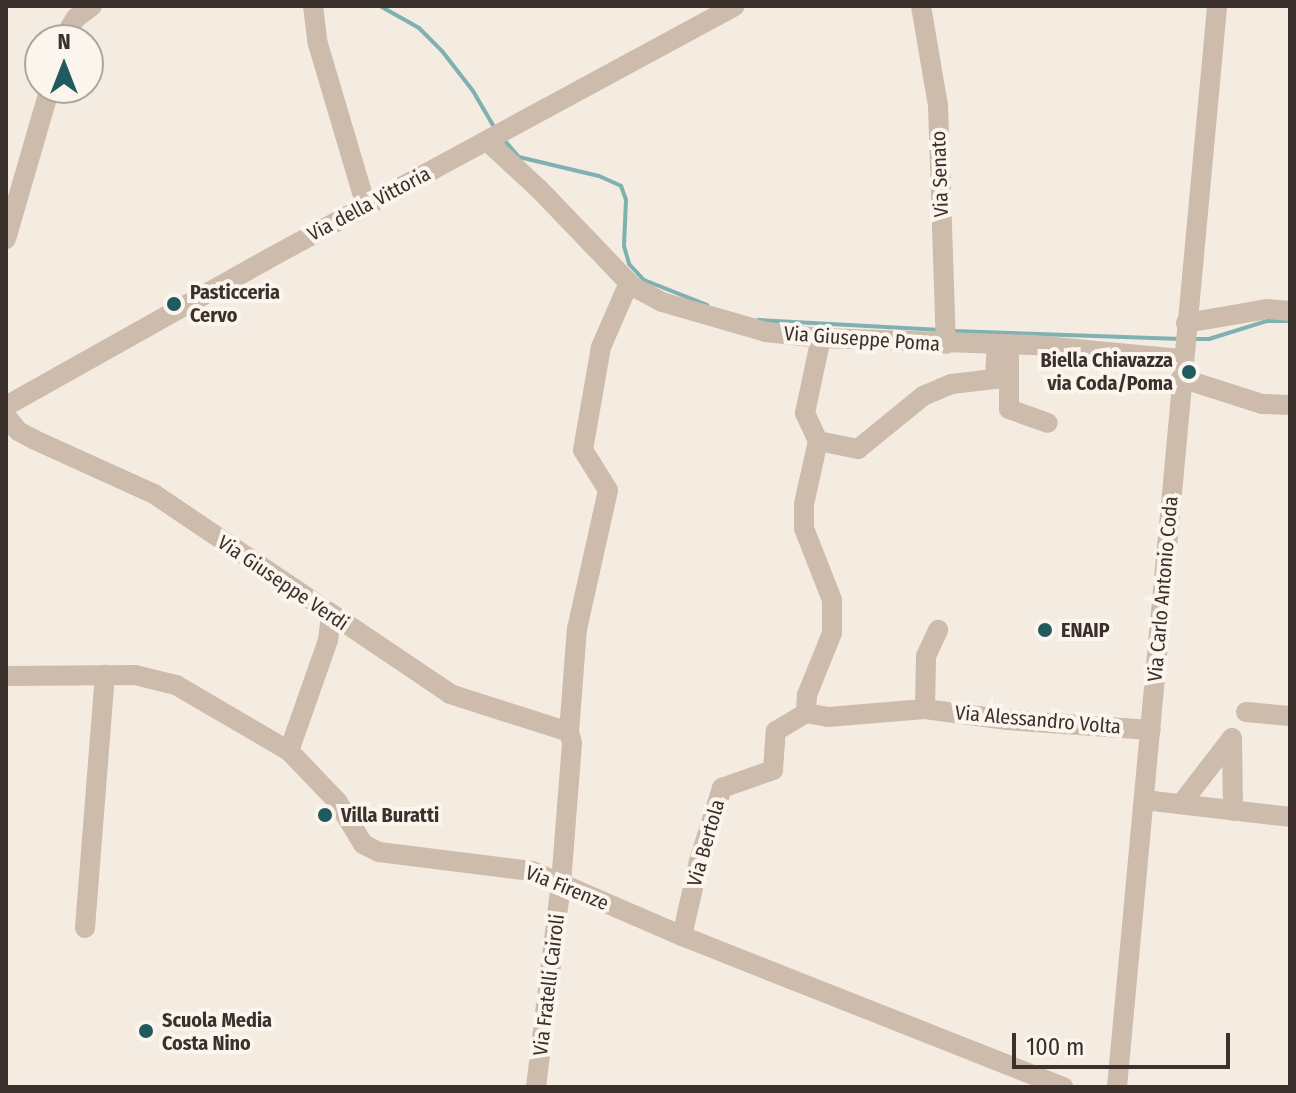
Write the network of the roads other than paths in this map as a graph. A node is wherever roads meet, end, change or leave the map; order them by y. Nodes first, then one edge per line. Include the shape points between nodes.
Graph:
1 (92, 6) edge
2 (313, 6) edge
3 (735, 6) edge
4 (921, 6) edge
5 (1217, 6) edge
6 (72, 24) edge
7 (45, 104) edge
8 (499, 136) junction
9 (366, 206) junction
10 (6, 239) edge
11 (629, 283) junction
12 (1290, 311) edge
13 (1186, 323) junction
14 (821, 338) junction
15 (946, 344) junction
16 (1003, 345) junction
17 (1182, 368) junction
18 (1290, 405) edge
19 (6, 406) edge
20 (6, 416) edge
21 (1048, 423) dead end
22 (818, 441) junction
23 (331, 615) junction
24 (938, 630) dead end
25 (105, 675) junction
26 (6, 676) edge
27 (925, 709) junction
28 (1246, 712) dead end
29 (806, 713) junction
30 (1290, 716) edge
31 (1151, 730) junction
32 (569, 732) junction
33 (289, 751) junction
34 (1144, 800) junction
35 (1181, 804) junction
36 (1233, 811) junction
37 (1290, 817) edge
38 (561, 883) junction
39 (85, 928) dead end
40 (682, 936) junction
41 (1018, 1078) edge
42 (536, 1087) edge
43 (1063, 1087) edge
44 (1117, 1087) edge

1 - 6 street
2 - 9 street via 318,44
3 - 8 street, Via della Vittoria
4 - 15 street, Via Senato via 938,105
5 - 13 street, Via Carlo Antonio Coda
7 - 10 street
8 - 9 street, Via della Vittoria
8 - 11 street, Via Giuseppe Poma
9 - 19 street, Via della Vittoria
11 - 14 street, Via Giuseppe Poma via 662,302 751,328
11 - 32 street via 601,347 583,450 608,490 577,629
12 - 13 street via 1267,309
13 - 17 street, Via Carlo Antonio Coda
14 - 15 street, Via Giuseppe Poma
14 - 22 street via 805,413
15 - 16 street, Via Giuseppe Poma
16 - 17 street, Via Giuseppe Poma
16 - 21 street via 1009,409
16 - 22 street via 995,379 951,384 923,396 858,449
17 - 18 street via 1262,404
17 - 31 street, Via Carlo Antonio Coda
20 - 23 street, Via Giuseppe Verdi via 35,440 154,494
22 - 29 street via 804,528 832,600 832,633 807,695
23 - 32 street, Via Giuseppe Verdi via 450,694
23 - 33 street via 328,640
24 - 27 street via 926,656
25 - 26 street, Via Firenze
25 - 33 street, Via Firenze via 135,675 176,685
25 - 39 street
27 - 29 street, Via Alessandro Volta via 828,717
27 - 31 street, Via Alessandro Volta
28 - 30 street
29 - 40 street, Via Bertola via 776,731 773,770 722,788
31 - 34 street, Via Carlo Antonio Coda
32 - 38 street
33 - 38 street, Via Firenze via 337,801 363,844 379,852 515,867
34 - 35 street
34 - 44 street, Via Carlo Antonio Coda
35 - 36 street
35 - 36 street via 1232,738
36 - 37 street
38 - 40 street, Via Firenze
38 - 42 street, Via Fratelli Cairoli
40 - 41 street, Via Firenze
41 - 43 street, Via Firenze

